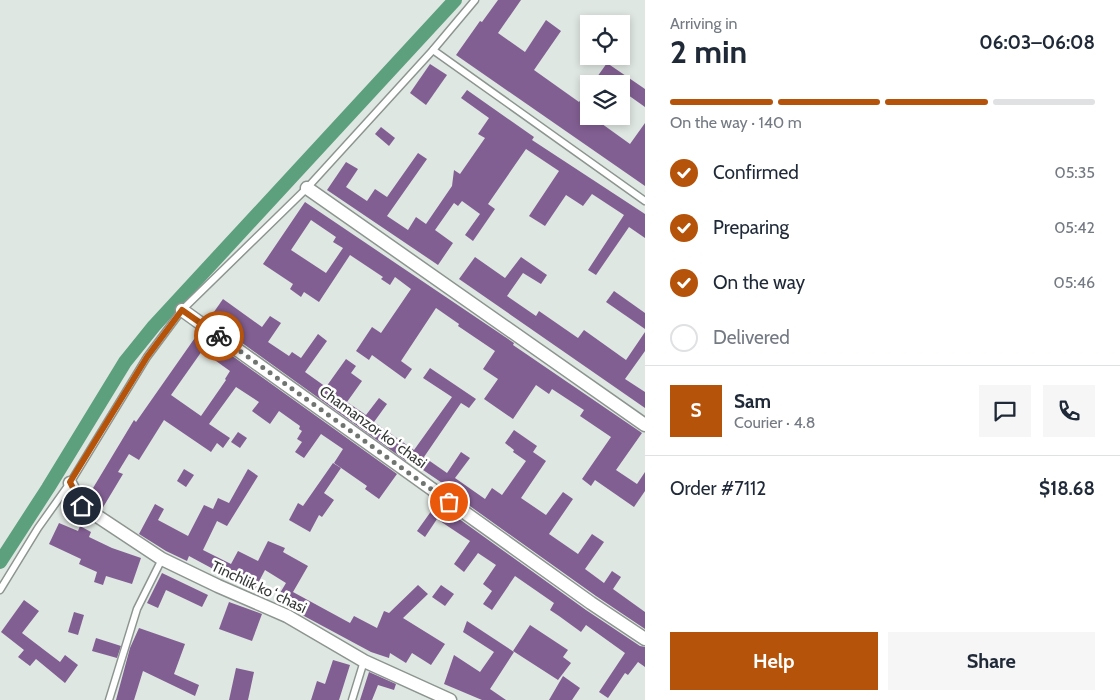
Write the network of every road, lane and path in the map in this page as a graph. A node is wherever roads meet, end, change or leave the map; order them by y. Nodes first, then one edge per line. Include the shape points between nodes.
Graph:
1 (475, 0) edge
2 (434, 50) junction
3 (307, 188) junction
4 (645, 201) edge
5 (182, 310) junction
6 (645, 425) edge
7 (70, 482) junction
8 (162, 559) junction
9 (0, 590) edge
10 (645, 639) edge
11 (364, 661) junction
12 (109, 700) edge
13 (352, 700) edge
14 (450, 700) edge

1 - 2 lane
2 - 3 lane
2 - 4 lane
3 - 5 lane
3 - 6 street
5 - 7 lane via 147,357
5 - 10 street, Chamanzor koʻchasi
7 - 8 street, Tinchlik koʻchasi via 82,506
7 - 9 lane
8 - 11 street, Tinchlik koʻchasi via 288,616
8 - 12 lane via 137,609
11 - 13 lane
11 - 14 street, Tinchlik koʻchasi

